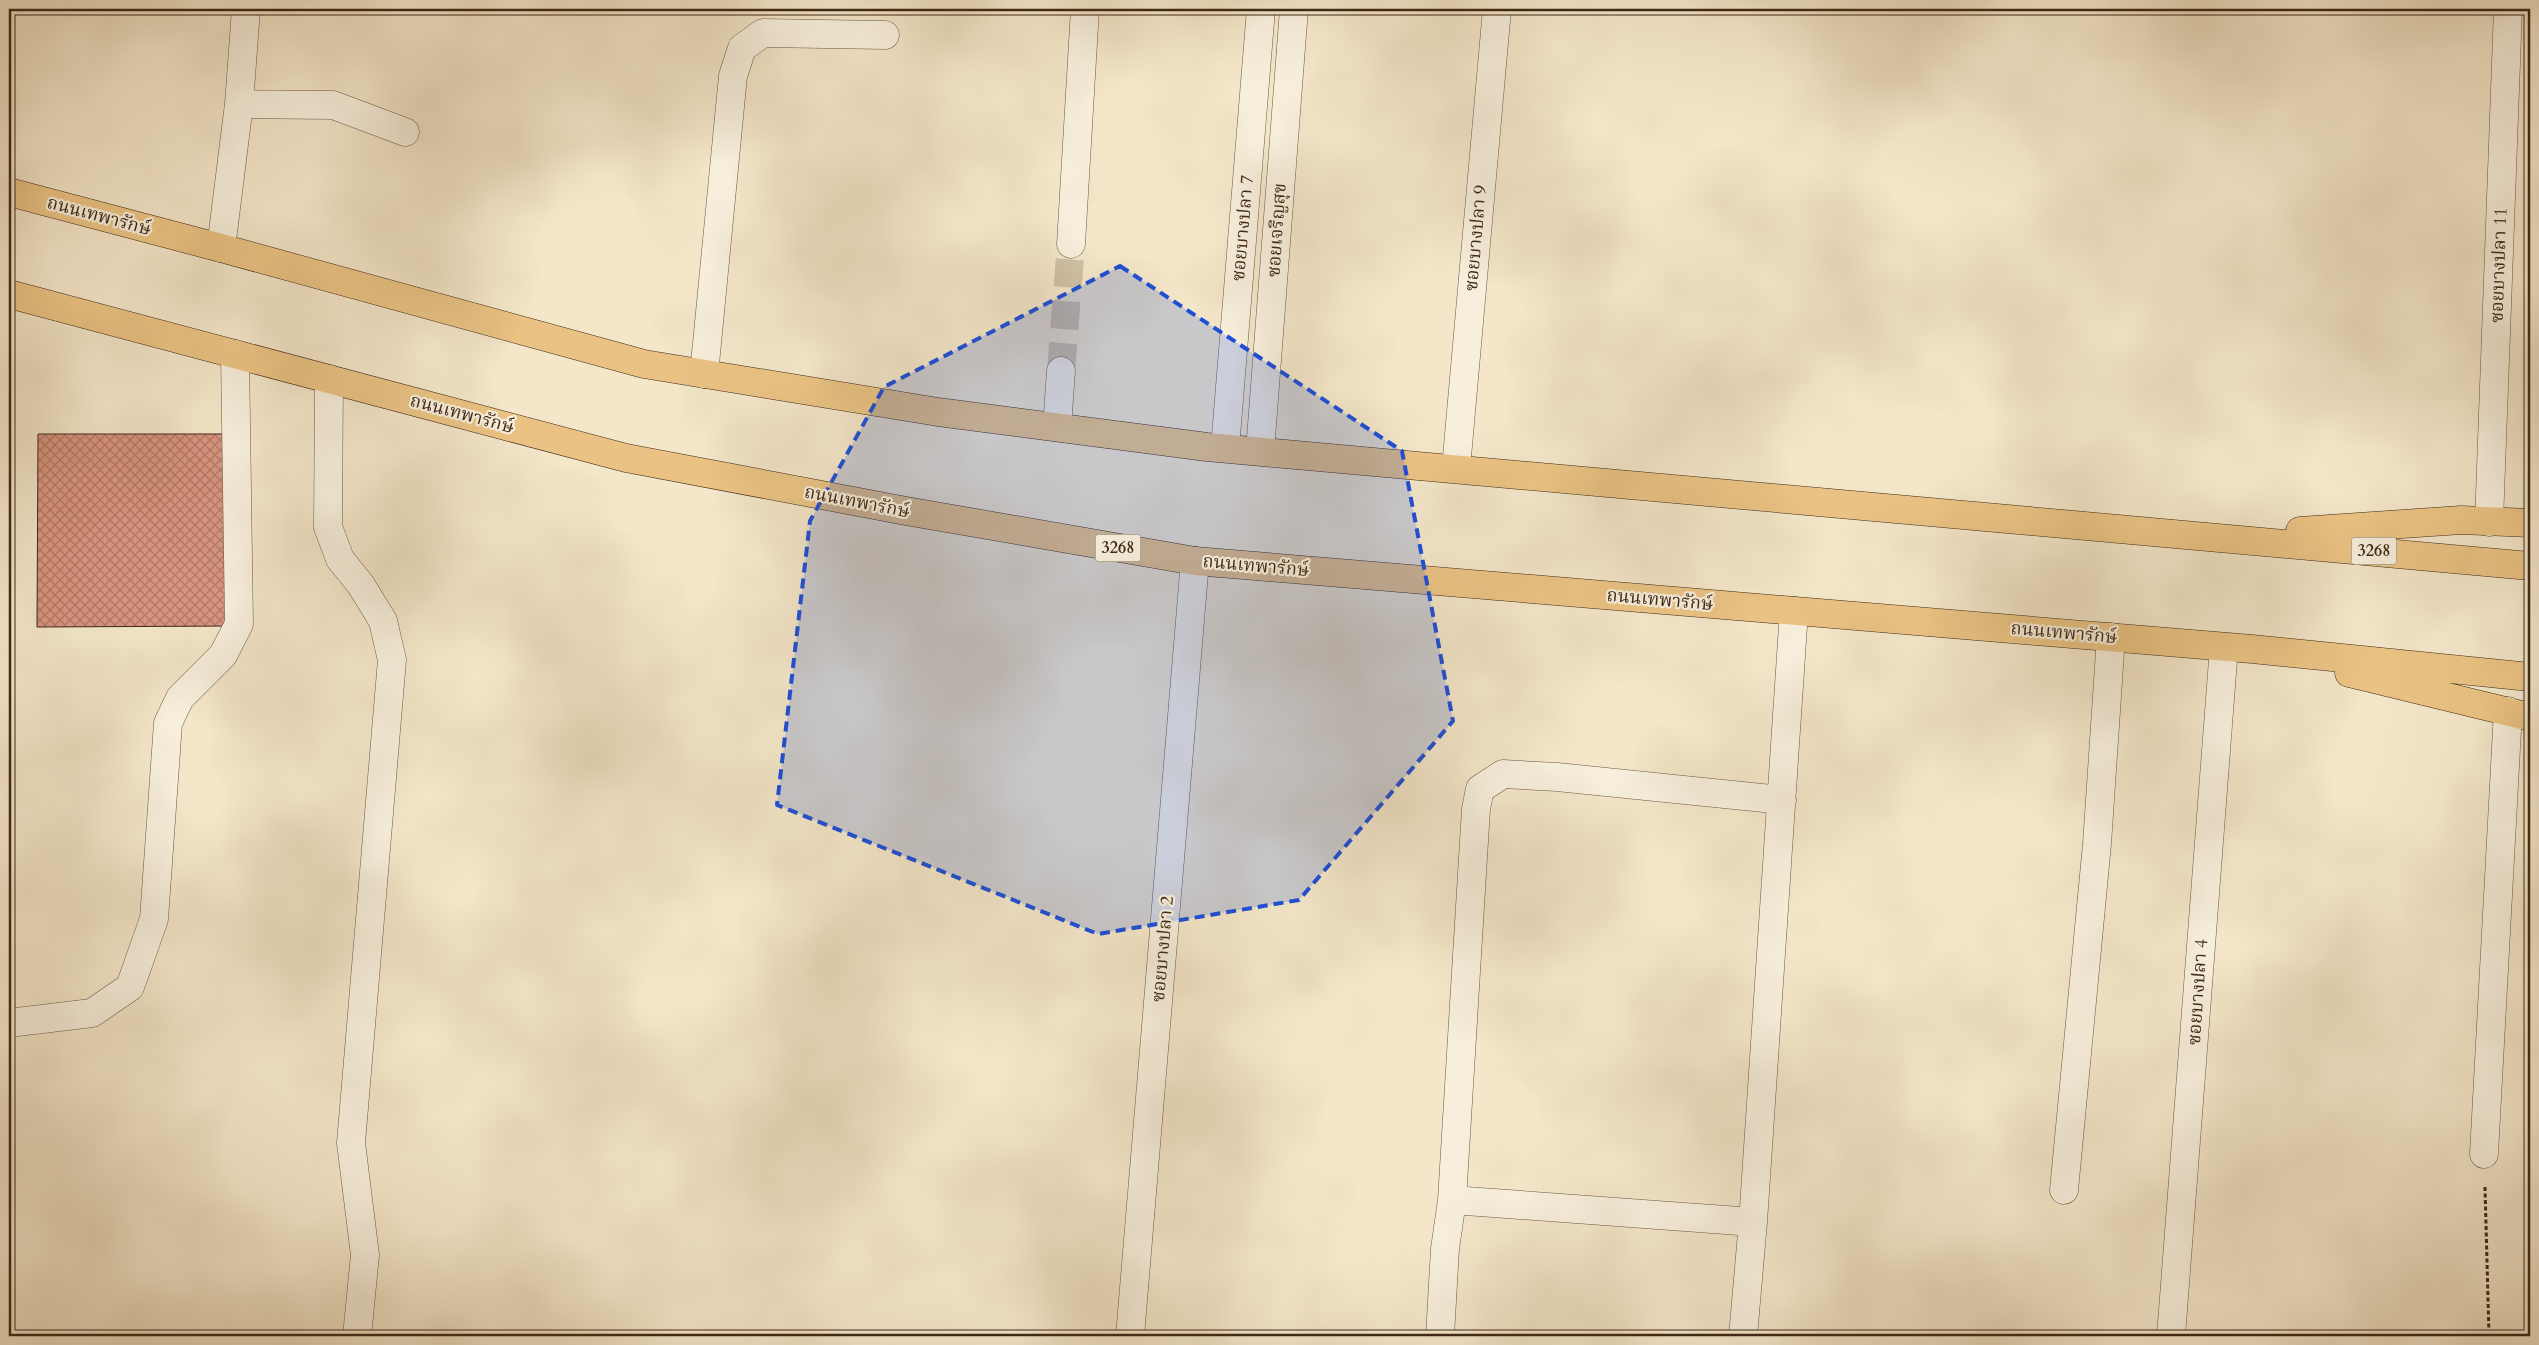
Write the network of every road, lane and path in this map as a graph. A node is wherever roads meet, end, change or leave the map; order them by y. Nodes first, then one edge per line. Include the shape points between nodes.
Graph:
1 (246, 9) edge
2 (1085, 9) edge
3 (1261, 9) edge
4 (1294, 9) edge
5 (1497, 9) edge
6 (2508, 9) edge
7 (886, 35) dead end
8 (240, 104) junction
9 (405, 132) dead end
10 (9, 192) edge
11 (1071, 244) tunnel mouth
12 (221, 248) junction
13 (9, 294) edge
14 (235, 354) junction
15 (1061, 371) tunnel mouth
16 (704, 374) junction
17 (330, 379) junction
18 (1057, 427) junction
19 (1225, 448) junction
20 (1260, 451) junction
21 (1456, 468) junction
22 (2489, 522) junction
23 (2530, 523) edge
24 (2219, 537) junction
25 (1195, 561) junction
26 (2530, 566) edge
27 (1794, 611) junction
28 (2111, 637) junction
29 (2224, 647) junction
30 (2252, 649) junction
31 (2530, 676) edge
32 (2519, 714) edge
33 (1782, 800) junction
34 (9, 1023) edge
35 (2484, 1154) joint
36 (2064, 1190) dead end
37 (1452, 1200) junction
38 (1753, 1222) junction
39 (357, 1336) edge
40 (1130, 1336) edge
41 (1440, 1336) edge
42 (1743, 1336) edge
43 (2171, 1336) edge
44 (2489, 1336) edge

1 - 8 street
2 - 11 street
3 - 19 street, ซอยบางปลา 7
4 - 20 street, ซอยเจริญสุข
5 - 21 street, ซอยบางปลา 9
6 - 22 street, ซอยบางปลา 11
7 - 16 street via 763,33 742,48 733,76
8 - 9 street via 333,105
8 - 12 street
10 - 12 main road, ถนนเทพารักษ์ / 3268
12 - 16 main road, ถนนเทพารักษ์ / 3268 via 644,364
13 - 14 main road, ถนนเทพารักษ์ / 3268
14 - 17 main road, ถนนเทพารักษ์ / 3268
14 - 34 street via 239,624 223,655 180,698 168,723 154,919 130,988 92,1013
15 - 18 street
16 - 18 main road, ถนนเทพารักษ์ / 3268 via 938,412
17 - 25 main road, ถนนเทพารักษ์ / 3268 via 626,458
17 - 39 street via 328,527 340,559 384,621 392,660 351,1143 365,1255
18 - 19 main road, ถนนเทพารักษ์ / 3268
19 - 20 main road, ถนนเทพารักษ์ / 3268
20 - 21 main road, ถนนเทพารักษ์ / 3268
21 - 24 main road, ถนนเทพารักษ์ / 3268
22 - 23 main road
22 - 24 main road via 2461,520
24 - 26 main road, ถนนเทพารักษ์ / 3268
25 - 27 main road, ถนนเทพารักษ์ / 3268
25 - 40 street, ซอยบางปลา 2
27 - 28 main road, ถนนเทพารักษ์ / 3268
27 - 33 street
28 - 29 main road, ถนนเทพารักษ์ / 3268
28 - 36 street via 2097,844
29 - 30 main road, ถนนเทพารักษ์ / 3268
29 - 43 street, ซอยบางปลา 4
30 - 31 main road, ถนนเทพารักษ์ / 3268
30 - 32 main road
32 - 35 street
33 - 37 street via 1556,776 1503,774 1480,789 1476,809
33 - 38 street
35 - 44 path
37 - 38 street
37 - 41 street via 1445,1249
38 - 42 street

